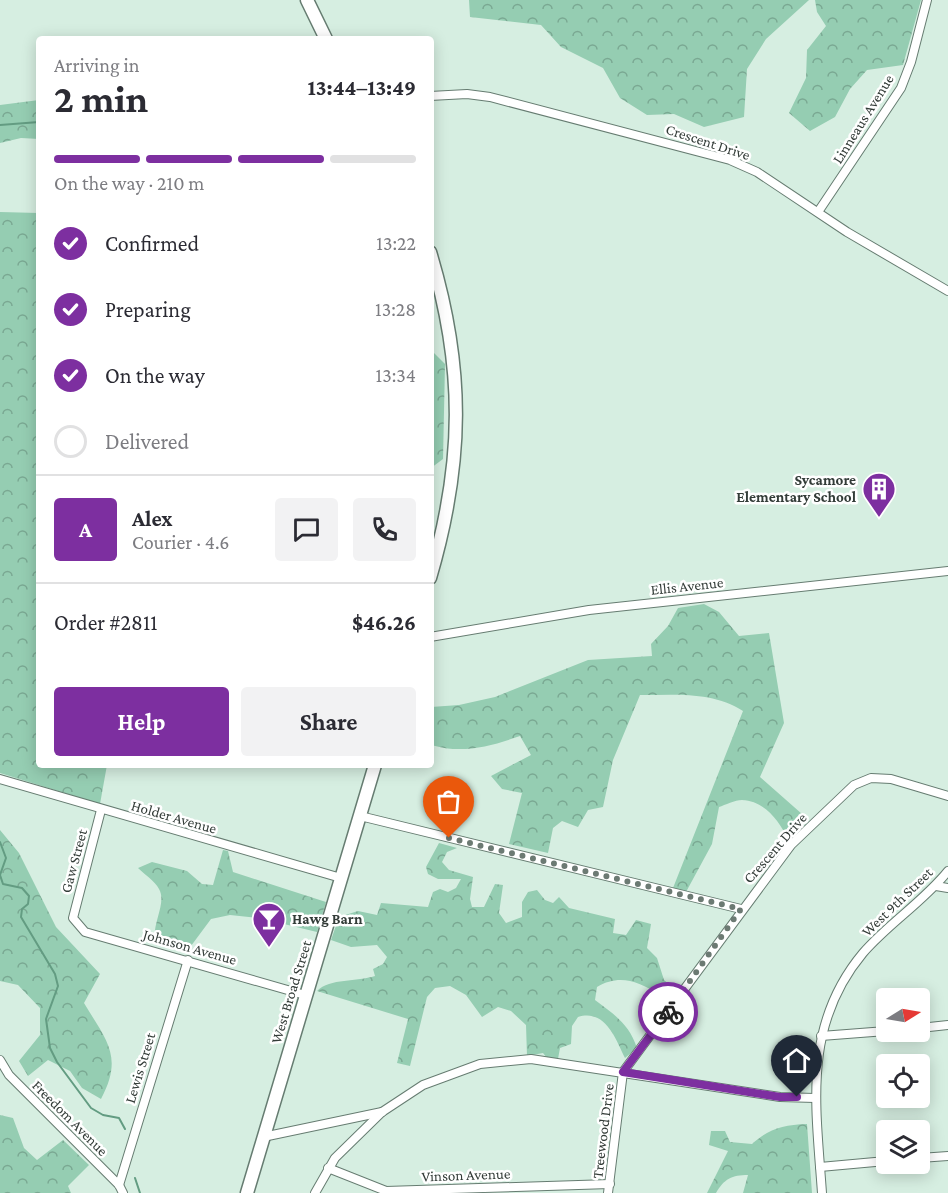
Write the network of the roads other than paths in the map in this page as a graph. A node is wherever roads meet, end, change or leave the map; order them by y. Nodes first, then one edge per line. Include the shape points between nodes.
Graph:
1 (308, 0) edge
2 (927, 0) edge
3 (325, 36) edge
4 (434, 96) edge
5 (818, 212) junction
6 (434, 267) edge
7 (948, 291) edge
8 (434, 563) edge
9 (948, 571) edge
10 (434, 636) edge
11 (374, 768) edge
12 (0, 779) edge
13 (948, 796) edge
14 (101, 810) junction
15 (360, 816) junction
16 (948, 871) edge
17 (341, 878) junction
18 (936, 886) junction
19 (948, 888) edge
20 (741, 909) junction
21 (73, 918) joint
22 (188, 960) junction
23 (305, 995) junction
24 (948, 1025) edge
25 (930, 1027) edge
26 (876, 1032) edge
27 (821, 1036) junction
28 (0, 1060) edge
29 (623, 1072) junction
30 (815, 1098) junction
31 (382, 1112) junction
32 (263, 1137) junction
33 (948, 1156) edge
34 (930, 1157) edge
35 (876, 1162) edge
36 (820, 1167) junction
37 (328, 1168) junction
38 (610, 1184) junction
39 (119, 1185) junction
40 (123, 1193) edge
41 (247, 1193) edge
42 (315, 1193) edge
43 (608, 1193) edge
44 (822, 1193) edge

1 - 3 main road
2 - 5 street, Linneaus Avenue via 901,88
4 - 5 street, Crescent Drive via 490,97 710,154 758,172
5 - 7 street, Crescent Drive
6 - 8 main road via 451,333 457,425 450,505
9 - 10 street, Ellis Avenue via 589,610
11 - 15 main road, West Broad Street
12 - 14 street, Holder Avenue
13 - 20 street, Crescent Drive via 891,779 872,778 854,785 791,845
14 - 17 street, Holder Avenue
14 - 21 street, Gaw Street
15 - 17 main road, West Broad Street
15 - 20 street
16 - 18 street, West 9th Street
17 - 23 main road, West Broad Street
18 - 19 street
18 - 27 street, West 9th Street via 862,954 831,1005
20 - 29 street, Crescent Drive
21 - 22 street, Johnson Avenue via 85,932
22 - 23 street, Johnson Avenue
22 - 39 street, Lewis Street
23 - 32 main road, West Broad Street
24 - 25 street
26 - 27 street
27 - 30 street, West 9th Street
28 - 39 street, Freedom Avenue via 9,1075
29 - 30 street via 780,1097
29 - 31 street via 531,1059 497,1062 423,1085
29 - 38 street, Treewood Drive
30 - 36 street, West 9th Street
31 - 32 street
31 - 37 street
32 - 41 main road, West Broad Street
33 - 34 street
35 - 36 street
36 - 44 street, West 9th Street
37 - 38 street, Vinson Avenue via 386,1191
37 - 42 street
38 - 43 street, Treewood Drive
39 - 40 street, Freedom Avenue

